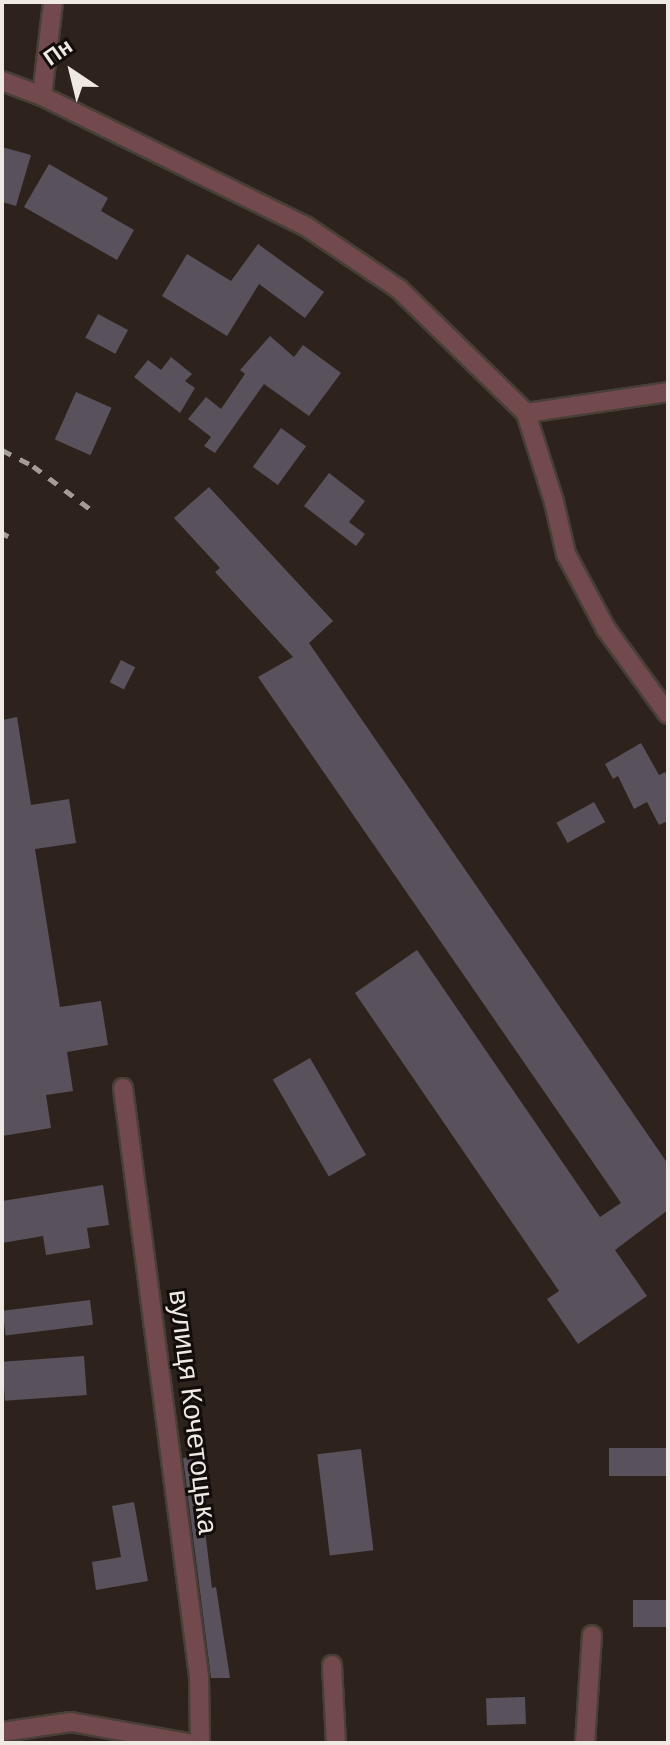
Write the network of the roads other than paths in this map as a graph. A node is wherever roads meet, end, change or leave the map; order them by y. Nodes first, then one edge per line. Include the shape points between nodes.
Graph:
1 (53, 2) edge
2 (2, 81) edge
3 (42, 96) junction
4 (668, 392) edge
5 (526, 413) junction
6 (668, 714) edge
7 (123, 1088) dead end
8 (592, 1635) dead end
9 (332, 1665) dead end
10 (2, 1732) edge
11 (188, 1743) edge
12 (200, 1743) edge
13 (336, 1743) edge
14 (585, 1743) edge

1 - 3 street
2 - 3 street
3 - 5 street via 307,227 399,289
4 - 5 street
5 - 6 street via 566,554 606,629
7 - 12 street, вулиця Кочетоцька via 199,1676
8 - 14 street
9 - 13 street
10 - 11 street via 71,1722

